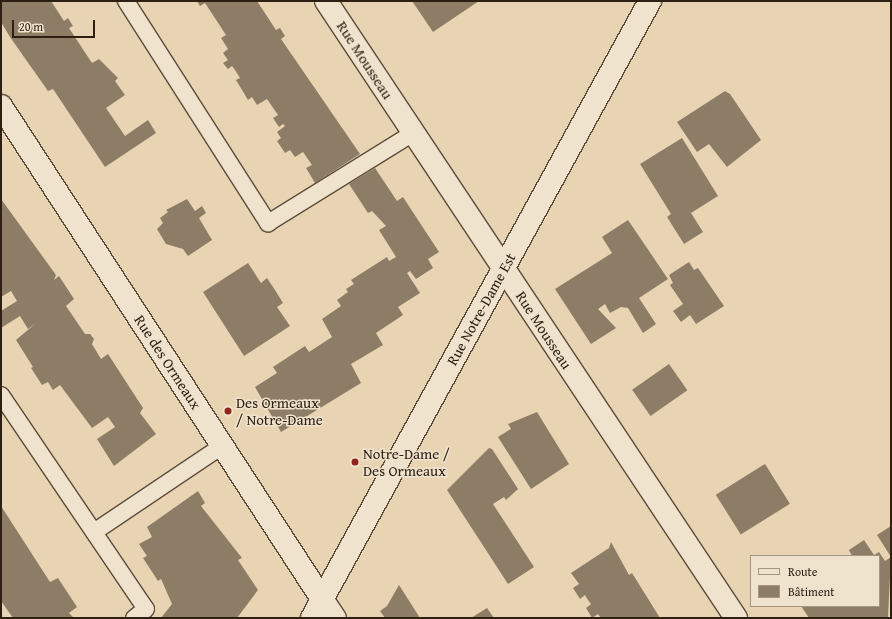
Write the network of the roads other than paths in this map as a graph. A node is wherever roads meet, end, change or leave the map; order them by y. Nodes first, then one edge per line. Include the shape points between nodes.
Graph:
1 (126, 1) edge
2 (326, 1) edge
3 (650, 1) edge
4 (1, 106) edge
5 (413, 133) junction
6 (503, 268) junction
7 (1, 395) edge
8 (222, 446) junction
9 (94, 532) junction
10 (322, 599) junction
11 (134, 618) edge
12 (312, 618) edge
13 (335, 618) edge
14 (736, 618) edge

1 - 5 lane via 268,223
2 - 5 street, Rue Mousseau
3 - 6 street, Rue Notre-Dame Est
4 - 8 street, Rue des Ormeaux
5 - 6 street, Rue Mousseau
6 - 10 street, Rue Notre-Dame Est
6 - 14 street, Rue Mousseau
7 - 9 lane
8 - 9 lane
8 - 10 street, Rue des Ormeaux
9 - 11 lane via 146,609
10 - 12 street, Rue Notre-Dame Est
10 - 13 street, Rue des Ormeaux

